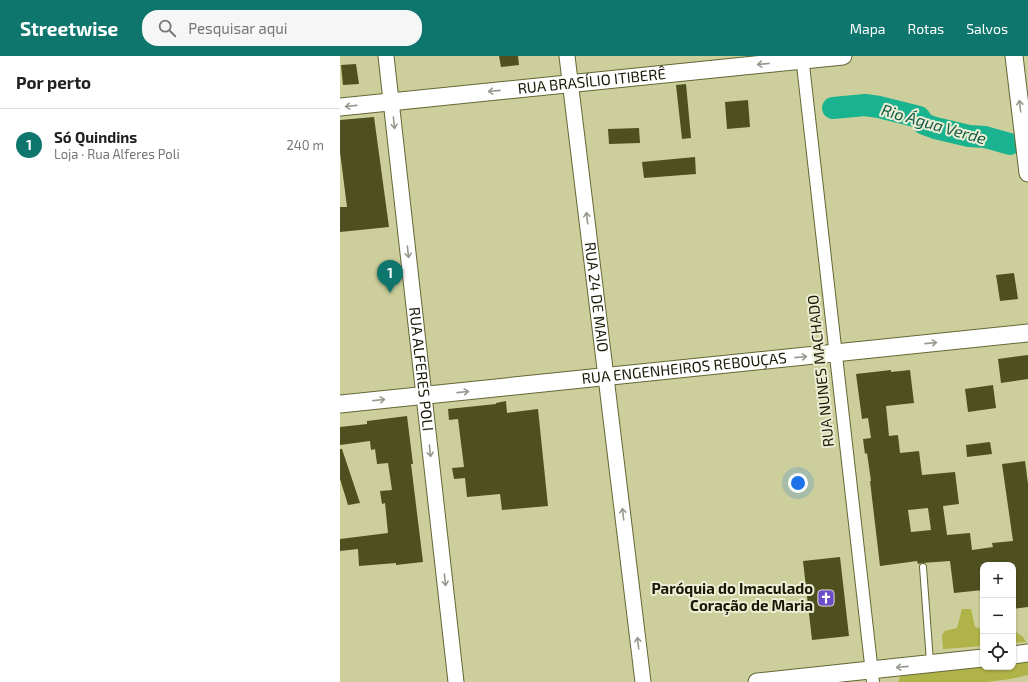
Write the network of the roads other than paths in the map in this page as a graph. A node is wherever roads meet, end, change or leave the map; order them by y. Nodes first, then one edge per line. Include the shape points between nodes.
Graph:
1 (386, 56) edge
2 (567, 56) edge
3 (843, 56) edge
4 (1014, 56) edge
5 (802, 58) edge
6 (570, 84) junction
7 (391, 102) junction
8 (340, 107) edge
9 (1028, 173) edge
10 (1028, 333) edge
11 (836, 353) junction
12 (606, 377) junction
13 (424, 396) junction
14 (340, 404) edge
15 (922, 567) dead end
16 (1028, 654) edge
17 (1016, 655) edge
18 (980, 658) edge
19 (930, 664) junction
20 (872, 676) edge
21 (456, 682) edge
22 (643, 682) edge
23 (757, 682) edge

1 - 7 street, RUA ALFERES POLI
2 - 6 street, RUA 24 DE MAIO
3 - 5 main road, RUA BRASÍLIO ITIBERÊ
9 -> 4 main road
5 -> 6 main road, RUA BRASÍLIO ITIBERÊ
5 - 11 street, RUA NUNES MACHADO
6 -> 7 main road, RUA BRASÍLIO ITIBERÊ
12 -> 6 street, RUA 24 DE MAIO
7 -> 8 main road, RUA BRASÍLIO ITIBERÊ
7 -> 13 street, RUA ALFERES POLI
11 -> 10 main road, RUA ENGENHEIROS REBOUÇAS
12 -> 11 main road, RUA ENGENHEIROS REBOUÇAS
11 - 20 street, RUA NUNES MACHADO
13 -> 12 main road, RUA ENGENHEIROS REBOUÇAS
22 -> 12 street, RUA 24 DE MAIO
14 -> 13 main road, RUA ENGENHEIROS REBOUÇAS
13 -> 21 street, RUA ALFERES POLI
15 - 19 lane
16 - 17 main road
18 - 19 main road
19 -> 20 main road
20 - 23 main road

